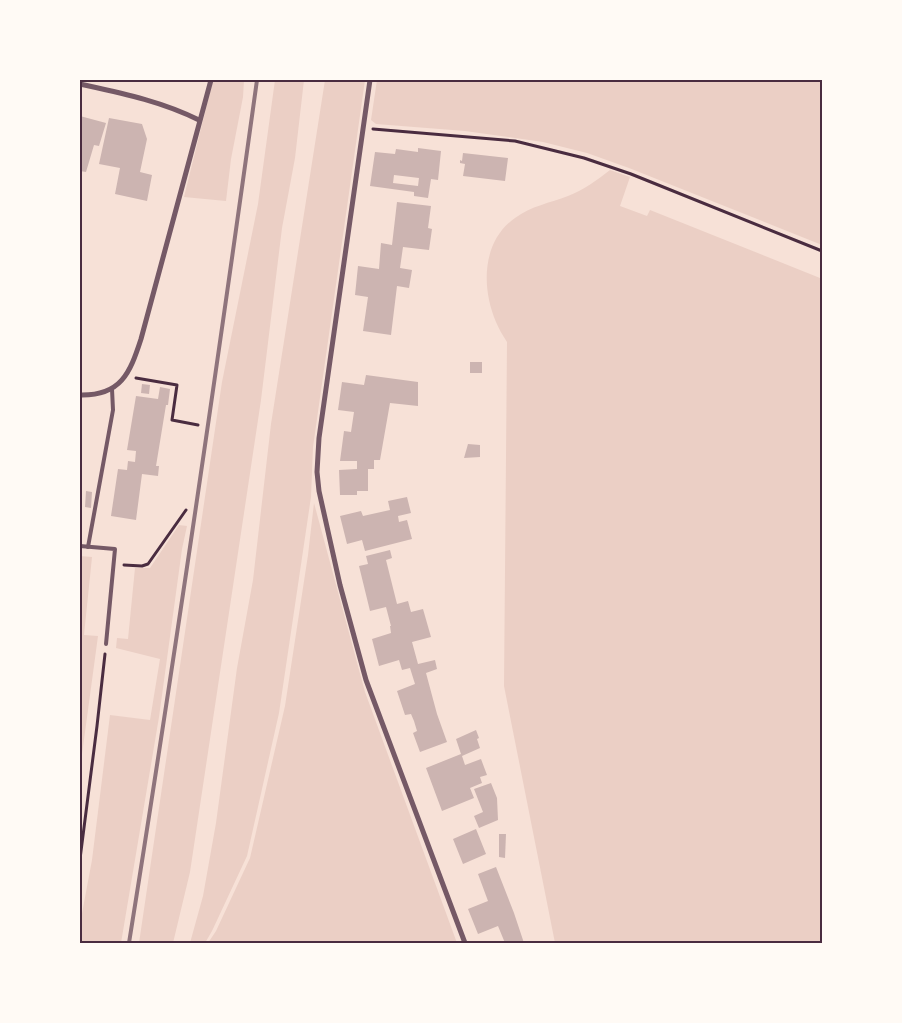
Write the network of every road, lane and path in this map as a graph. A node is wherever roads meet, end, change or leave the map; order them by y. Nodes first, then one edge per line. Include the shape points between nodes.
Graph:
1 (211, 80) edge
2 (370, 80) edge
3 (80, 84) edge
4 (199, 120) junction
5 (362, 128) junction
6 (822, 251) edge
7 (126, 376) junction
8 (112, 389) junction
9 (80, 395) edge
10 (198, 425) dead end
11 (186, 510) dead end
12 (80, 546) edge
13 (88, 547) junction
14 (114, 564) junction
15 (106, 644) joint
16 (80, 859) edge
17 (465, 943) edge

1 - 4 street
2 - 5 street
3 - 4 street via 144,98
4 - 7 street via 141,338
5 - 6 path via 515,141 584,158
5 - 17 street via 319,438 318,482 368,688
7 - 8 street
7 - 10 path via 177,385 172,420
8 - 9 street
8 - 13 lane via 113,410
11 - 14 path via 148,564
12 - 13 lane
13 - 14 lane via 115,549
14 - 15 lane
15 - 16 path

